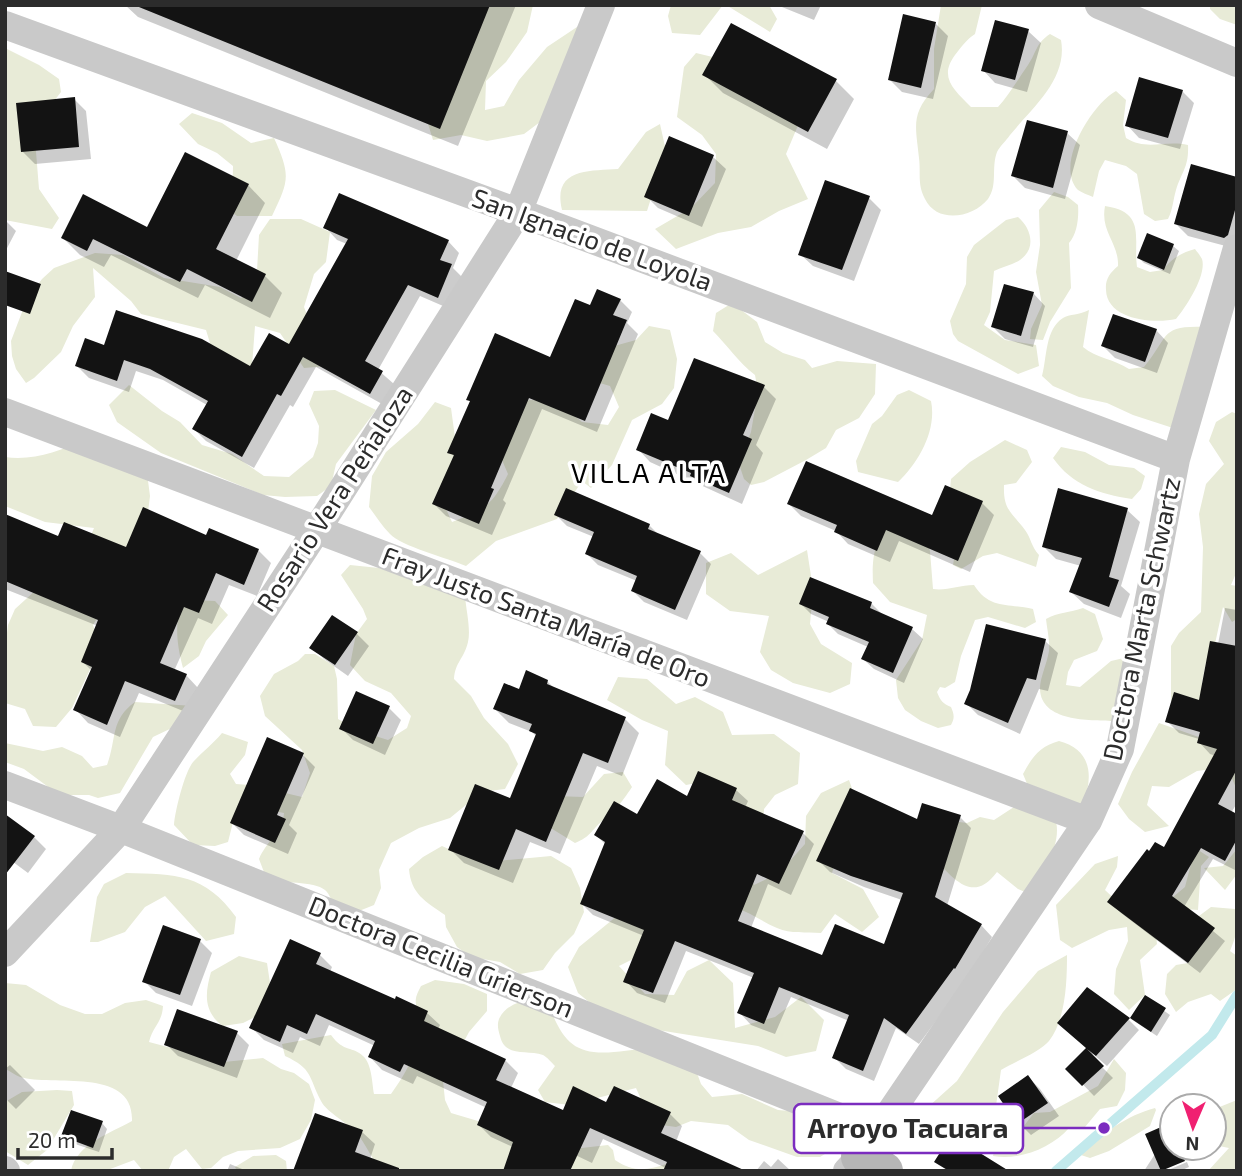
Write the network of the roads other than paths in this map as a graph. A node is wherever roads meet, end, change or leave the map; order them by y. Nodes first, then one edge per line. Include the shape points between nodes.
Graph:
1 (601, 5) edge
2 (1099, 5) edge
3 (5, 25) edge
4 (1237, 63) edge
5 (517, 212) junction
6 (1237, 248) edge
7 (5, 412) edge
8 (1176, 459) junction
9 (316, 531) junction
10 (5, 785) edge
11 (1088, 821) junction
12 (121, 829) junction
13 (5, 953) edge
14 (867, 1158) edge

1 - 5 street, Rosario Vera Peñaloza
2 - 4 street
3 - 5 street, San Ignacio de Loyola
5 - 8 street, San Ignacio de Loyola
5 - 9 street, Rosario Vera Peñaloza
6 - 8 street, Doctora Marta Schwartz
7 - 9 street, Fray Justo Santa María de Oro
8 - 11 street, Doctora Marta Schwartz via 1120,749
9 - 11 street, Fray Justo Santa María de Oro
9 - 12 street, Rosario Vera Peñaloza
10 - 12 street, Doctora Cecilia Grierson
11 - 14 street, Doctora Marta Schwartz
12 - 13 street, Rosario Vera Peñaloza
12 - 14 street, Doctora Cecilia Grierson

